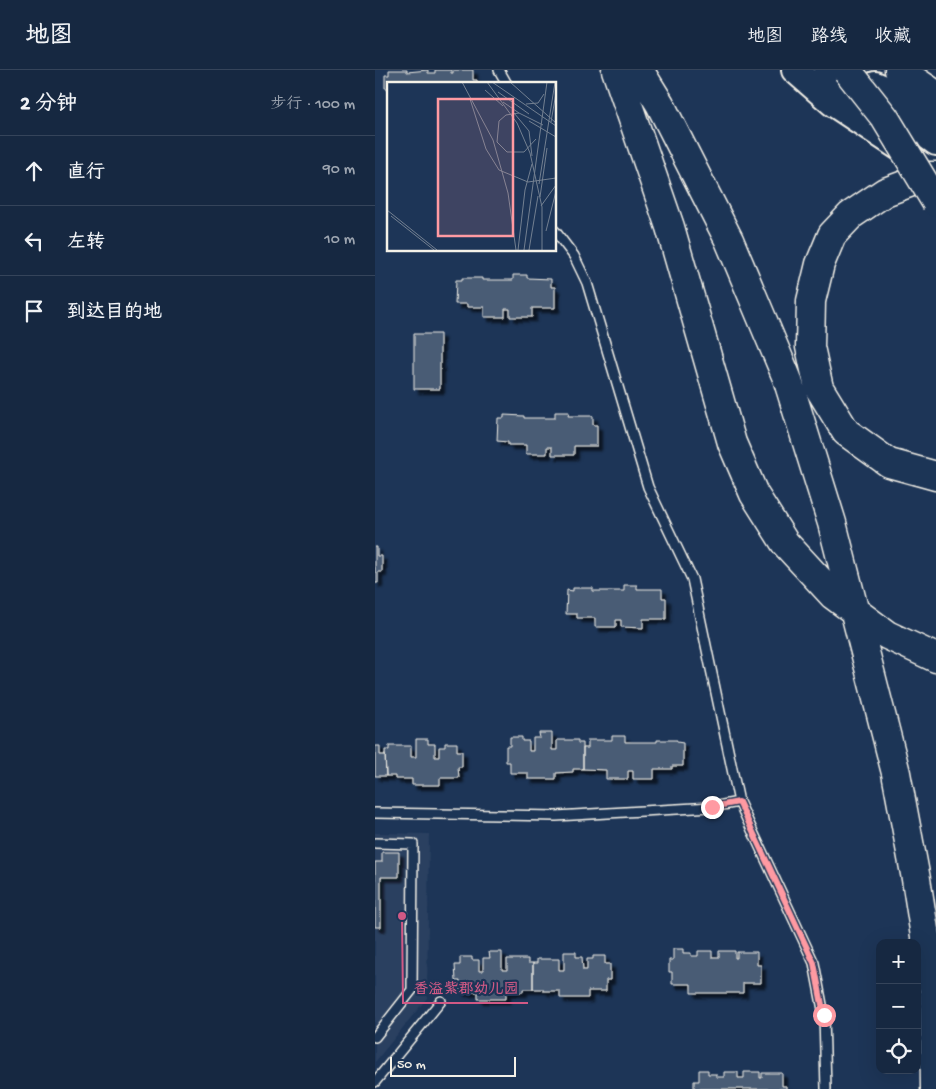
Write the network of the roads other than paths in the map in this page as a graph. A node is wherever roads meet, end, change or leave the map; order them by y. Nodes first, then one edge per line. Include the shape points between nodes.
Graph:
1 (499, 70) edge
2 (616, 70) edge
3 (639, 70) edge
4 (795, 70) edge
5 (828, 70) edge
6 (843, 70) edge
7 (847, 70) edge
8 (899, 70) edge
9 (506, 82) edge
10 (936, 95) edge
11 (936, 117) edge
12 (936, 142) edge
13 (936, 172) edge
14 (936, 176) edge
15 (936, 202) edge
16 (556, 232) edge
17 (936, 476) edge
18 (936, 658) edge
19 (739, 802) junction
20 (375, 813) edge
21 (375, 843) edge
22 (935, 997) edge
23 (441, 1001) dead end
24 (375, 1037) edge
25 (375, 1082) edge
26 (826, 1089) edge
27 (935, 1089) edge

1 - 9 lane
2 - 18 highway via 670,227 733,443 754,494 785,543 833,595 887,634
3 - 22 highway via 660,104 729,240 787,378 832,523 896,773
4 - 13 main road via 833,103
5 - 12 main road
6 - 11 main road via 918,104
7 - 15 highway, bridge via 885,118
8 - 10 highway
14 - 17 highway via 885,192 851,215 832,235 820,264 811,301 809,347 819,388 846,432 889,462
16 - 19 lane via 574,256 587,283 649,486 692,579
19 - 20 lane via 712,807 556,816
19 - 26 lane via 814,963 824,1015
21 - 24 lane via 413,844 413,854 412,990
22 - 27 highway
23 - 25 lane

